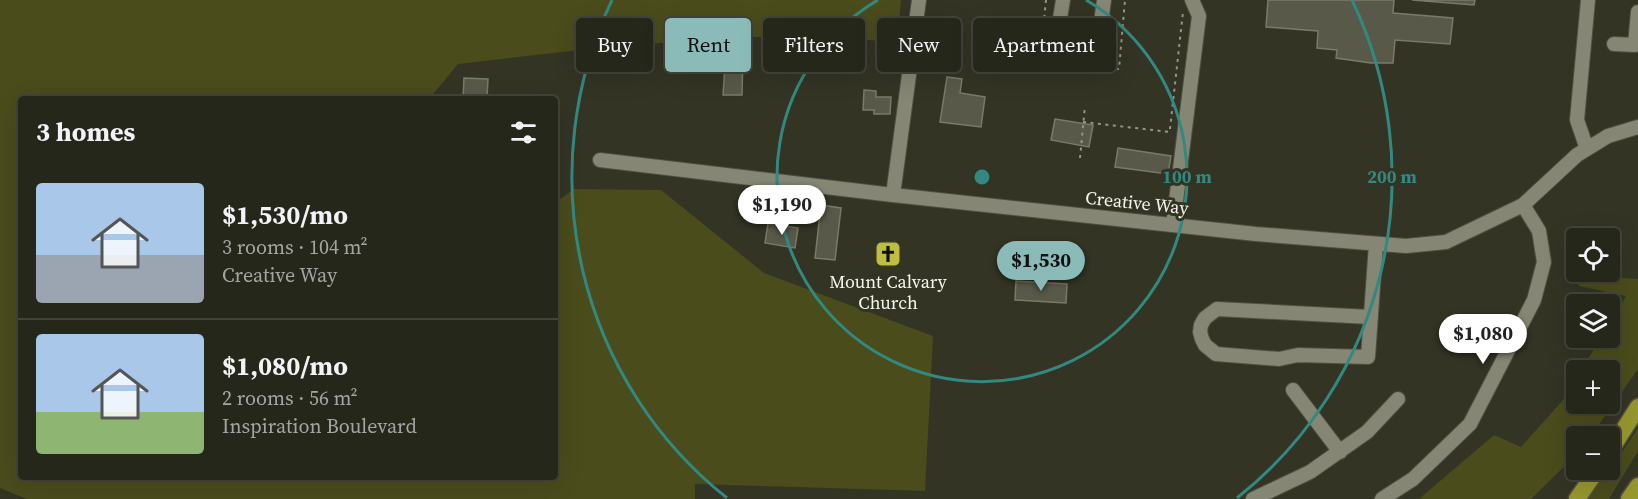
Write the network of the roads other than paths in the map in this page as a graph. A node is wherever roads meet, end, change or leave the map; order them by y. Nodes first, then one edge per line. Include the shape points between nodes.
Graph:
1 (919, 0) edge
2 (1063, 0) edge
3 (1104, 0) edge
4 (1192, 0) edge
5 (1588, 0) edge
6 (1638, 12) edge
7 (1614, 44) dead end
8 (1638, 127) edge
9 (1587, 149) junction
10 (600, 160) dead end
11 (893, 195) junction
12 (1523, 205) junction
13 (1173, 225) junction
14 (1376, 243) junction
15 (1370, 316) junction
16 (1293, 390) dead end
17 (1398, 399) dead end
18 (1638, 407) edge
19 (1620, 436) edge
20 (1340, 452) junction
21 (1590, 480) edge
22 (1638, 486) edge
23 (1252, 499) edge
24 (1382, 499) edge
25 (1577, 499) edge
26 (1629, 499) edge

1 - 11 street
2 - 3 street via 1058,31 1065,51 1090,57 1098,45
4 - 13 street via 1199,16
5 - 9 street via 1577,120
6 - 7 street via 1635,45
8 - 9 street, Creative Way via 1608,136
9 - 12 street, Creative Way
10 - 11 street, Creative Way
11 - 13 street, Creative Way
12 - 14 street, Creative Way via 1446,242 1406,246
12 - 24 street via 1539,231 1544,262 1534,300 1470,424 1413,479
13 - 14 street, Creative Way
14 - 15 street
15 - 15 street via 1368,357 1298,355 1279,359 1216,354 1205,345 1200,332 1205,318 1217,309
16 - 20 street
17 - 20 street via 1367,432
18 - 19 main road
20 - 23 street via 1310,472
21 - 25 main road
22 - 26 main road

